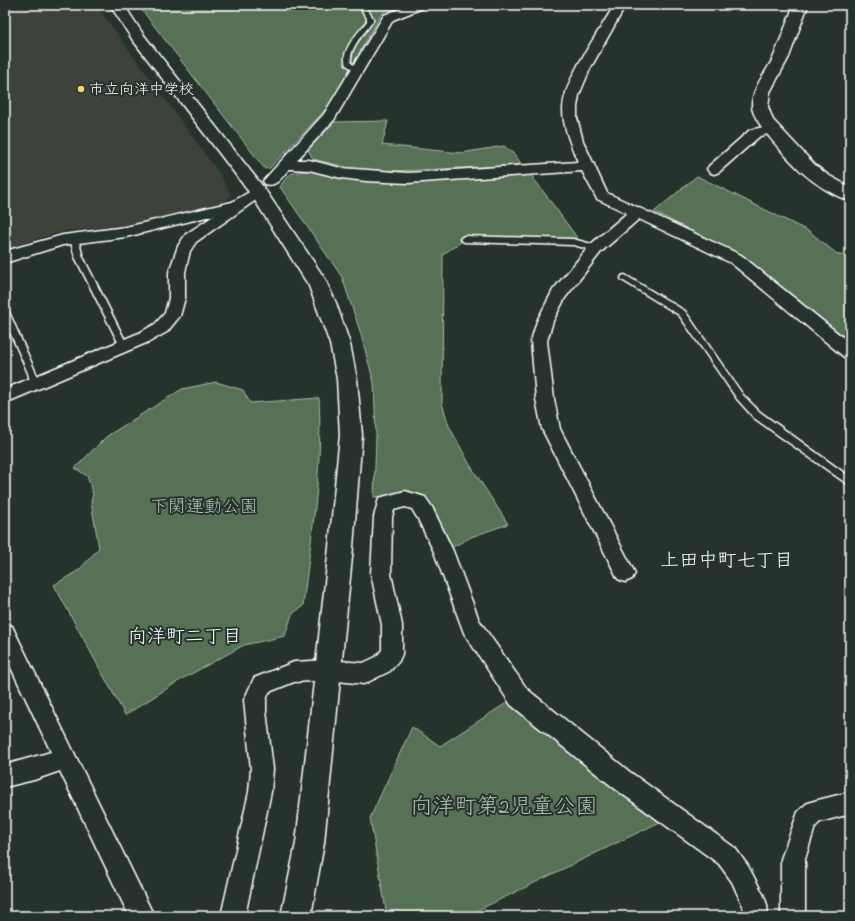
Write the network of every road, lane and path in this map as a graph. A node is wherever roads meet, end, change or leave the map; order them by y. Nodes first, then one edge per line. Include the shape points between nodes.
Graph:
1 (117, 5) edge
2 (361, 5) edge
3 (421, 5) edge
4 (620, 5) edge
5 (801, 5) edge
6 (358, 70) junction
7 (772, 129) junction
8 (285, 164) junction
9 (586, 166) junction
10 (714, 169) dead end
11 (264, 186) junction
12 (850, 195) edge
13 (237, 204) junction
14 (637, 212) junction
15 (74, 239) junction
16 (464, 239) dead end
17 (596, 248) junction
18 (5, 257) edge
19 (625, 278) dead end
20 (5, 312) edge
21 (124, 346) junction
22 (850, 352) edge
23 (34, 383) junction
24 (5, 396) edge
25 (850, 482) edge
26 (625, 573) dead end
27 (5, 633) edge
28 (329, 670) junction
29 (65, 758) junction
30 (5, 776) edge
31 (850, 803) edge
32 (142, 916) edge
33 (233, 916) edge
34 (296, 916) edge
35 (756, 916) edge
36 (792, 916) edge

1 - 11 street via 137,36 222,143
2 - 6 lane via 370,21 348,53 347,60 348,64
3 - 6 street via 388,18
4 - 9 street via 571,98 572,127
5 - 7 street via 781,57 760,99 762,115
6 - 8 street via 329,117
7 - 10 street via 755,133
7 - 12 street via 809,168 826,182
8 - 9 street via 309,165 366,176 408,178
8 - 11 street
9 - 14 street via 602,196
11 - 13 street
11 - 28 street via 318,284 340,344 347,379 351,435
13 - 15 street via 126,232
13 - 21 street via 191,238 183,250 176,272 177,298 169,320 161,328
14 - 17 street
14 - 22 street via 736,259
15 - 18 street via 62,240
15 - 21 lane via 78,257
16 - 17 lane via 573,242
17 - 26 street via 559,294 545,321 539,341 541,366 551,429
19 - 25 lane via 682,313 731,385 757,416
20 - 23 lane
21 - 23 street
23 - 24 street
27 - 29 street
28 - 33 street via 294,672 271,680 262,685 255,700 262,769 260,792
28 - 34 street via 310,843
28 - 35 street via 364,674 383,664 392,654 392,625 381,574 383,517 386,504 405,499 418,503 444,551 471,626 519,697 622,780 727,856 740,874 755,906
29 - 30 street
29 - 32 street
31 - 36 street via 814,812 806,820 793,859

